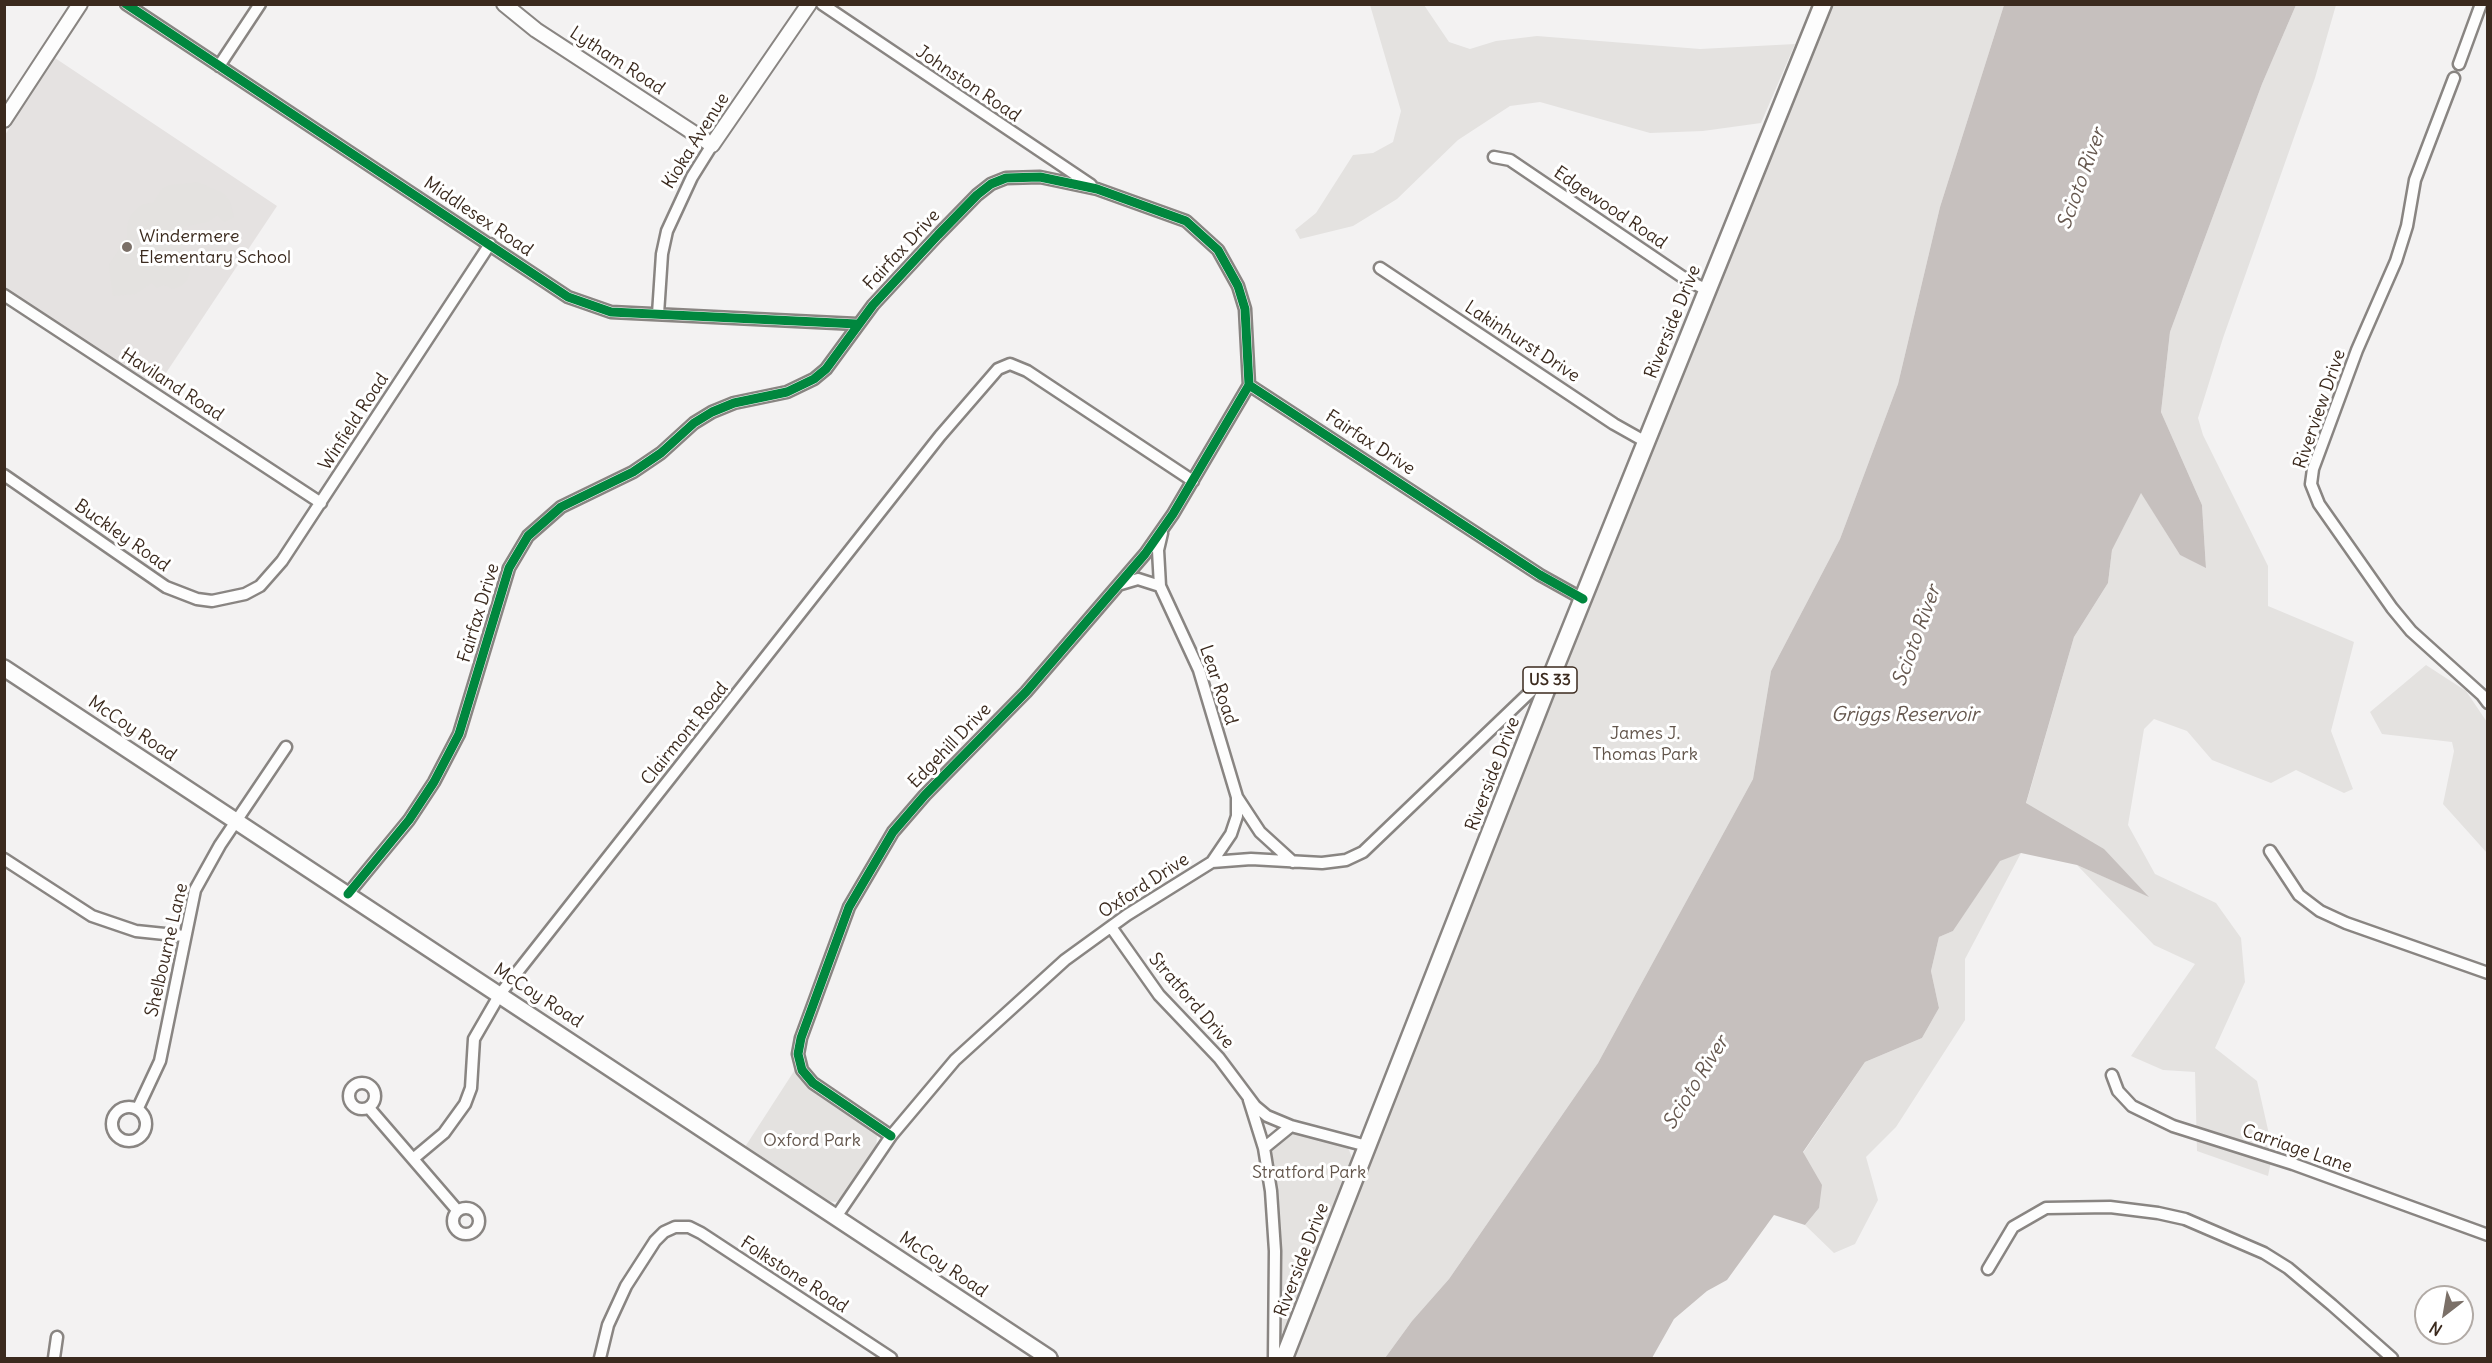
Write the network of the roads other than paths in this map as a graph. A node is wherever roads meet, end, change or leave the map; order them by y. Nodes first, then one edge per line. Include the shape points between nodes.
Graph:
1 (80, 4) edge
2 (126, 4) edge
3 (260, 4) edge
4 (504, 4) edge
5 (809, 4) edge
6 (822, 4) edge
7 (1823, 4) edge
8 (2481, 4) edge
9 (2459, 64) dead end
10 (219, 66) junction
11 (2454, 78) dead end
12 (6, 114) edge
13 (712, 145) junction
14 (1494, 156) dead end
15 (1097, 189) junction
16 (490, 244) junction
17 (1380, 268) dead end
18 (1707, 290) junction
19 (4, 295) edge
20 (658, 314) junction
21 (857, 324) junction
22 (1249, 385) junction
23 (1646, 442) junction
24 (4, 475) edge
25 (1192, 481) junction
26 (321, 503) junction
27 (1163, 528) junction
28 (1120, 585) junction
29 (1160, 586) junction
30 (229, 599) joint
31 (1583, 599) junction
32 (4, 668) edge
33 (1554, 670) junction
34 (2487, 703) edge
35 (286, 747) dead end
36 (1237, 797) junction
37 (237, 822) junction
38 (2271, 851) dead end
39 (1212, 862) junction
40 (1293, 862) junction
41 (6, 863) edge
42 (348, 894) junction
43 (1111, 927) junction
44 (184, 936) junction
45 (2487, 973) edge
46 (500, 994) junction
47 (2112, 1075) dead end
48 (1248, 1097) junction
49 (138, 1108) dead end
50 (369, 1108) dead end
51 (1291, 1126) junction
52 (891, 1136) junction
53 (1367, 1146) junction
54 (1264, 1148) junction
55 (413, 1159) junction
56 (457, 1210) dead end
57 (836, 1217) junction
58 (2487, 1235) edge
59 (1988, 1269) dead end
60 (57, 1337) dead end
61 (2386, 1357) edge
62 (54, 1359) edge
63 (600, 1359) edge
64 (891, 1359) edge
65 (1049, 1359) edge
66 (1274, 1359) edge
67 (1284, 1359) edge

1 - 12 street
2 - 10 street, Middlesex Road
3 - 10 street
4 - 13 street, Lytham Road via 536,30
5 - 13 street, Kioka Avenue
6 - 15 street, Johnston Road
7 - 18 main road, Riverside Drive / US 33
8 - 9 street
10 - 16 street, Middlesex Road
11 - 34 street, Riverview Drive via 2415,180 2396,261 2357,350 2311,484 2319,504 2392,608
13 - 20 street, Kioka Avenue via 692,177 668,231 662,254
14 - 18 street, Edgewood Road via 1510,160
15 - 21 street, Fairfax Drive via 1033,176 1006,178 991,184 938,235
15 - 22 street, Fairfax Drive via 1186,221 1218,250 1230,268 1245,309
16 - 20 street, Middlesex Road via 568,297 591,307
16 - 26 street, Winfield Road
17 - 23 street, Lakinhurst Drive
18 - 23 main road, Riverside Drive / US 33
19 - 26 street, Haviland Road
20 - 21 street, Middlesex Road
21 - 42 street, Fairfax Drive via 826,369 814,379 787,392 734,403 712,412 633,472 561,507 528,536 509,568 459,734 409,820
22 - 25 street, Edgehill Drive
22 - 31 street, Fairfax Drive
23 - 31 main road, Riverside Drive / US 33
24 - 30 street, Buckley Road via 166,587 197,599
25 - 27 street, Edgehill Drive
25 - 46 street, Clairmont Road via 1027,371 1010,364 998,369 940,436
26 - 30 street, Winfield Road via 272,575 260,586
27 - 28 street, Edgehill Drive
27 - 29 street, Lear Road via 1158,550
28 - 29 street via 1138,579
28 - 52 street, Edgehill Drive via 1026,692 893,832 849,907 798,1054 802,1070 813,1083
29 - 36 street, Lear Road via 1199,670
31 - 33 main road, Riverside Drive / US 33
32 - 37 main road, McCoy Road
33 - 40 street, Oxford Drive via 1363,852 1346,860
33 - 53 main road, Riverside Drive / US 33
35 - 37 street, Shelbourne Lane
36 - 39 street, Lear Road via 1237,816 1231,834
36 - 40 street, Lear Road via 1260,832
37 - 42 main road, McCoy Road
37 - 44 street, Shelbourne Lane via 200,880
38 - 45 street via 2299,895 2320,911
39 - 40 street, Oxford Drive
39 - 43 street, Oxford Drive
41 - 44 street via 110,924
42 - 46 main road, McCoy Road
43 - 48 street, Stratford Drive via 1159,995 1219,1058
43 - 52 street, Oxford Drive via 1009,1008 955,1060
44 - 49 street, Shelbourne Lane via 160,1061
46 - 55 street, Clairmont Road via 474,1040 471,1088 465,1104 444,1133
46 - 57 main road, McCoy Road
47 - 58 street, Carriage Lane via 2118,1091 2132,1106 2174,1126 2313,1171
48 - 51 street, Stratford Drive via 1267,1116
48 - 54 street, Stratford Drive
50 - 55 street
51 - 53 street, Stratford Drive
51 - 54 street
52 - 57 street, Oxford Drive
53 - 67 main road, Riverside Drive / US 33
54 - 66 street, Stratford Drive via 1275,1251
55 - 56 street
57 - 65 main road, McCoy Road
59 - 61 street via 2013,1227 2046,1208 2110,1207 2158,1213 2185,1219 2264,1253 2332,1305
60 - 62 street
63 - 64 street, Folkstone Road via 608,1326 626,1286 655,1241 675,1227 689,1227 701,1233

